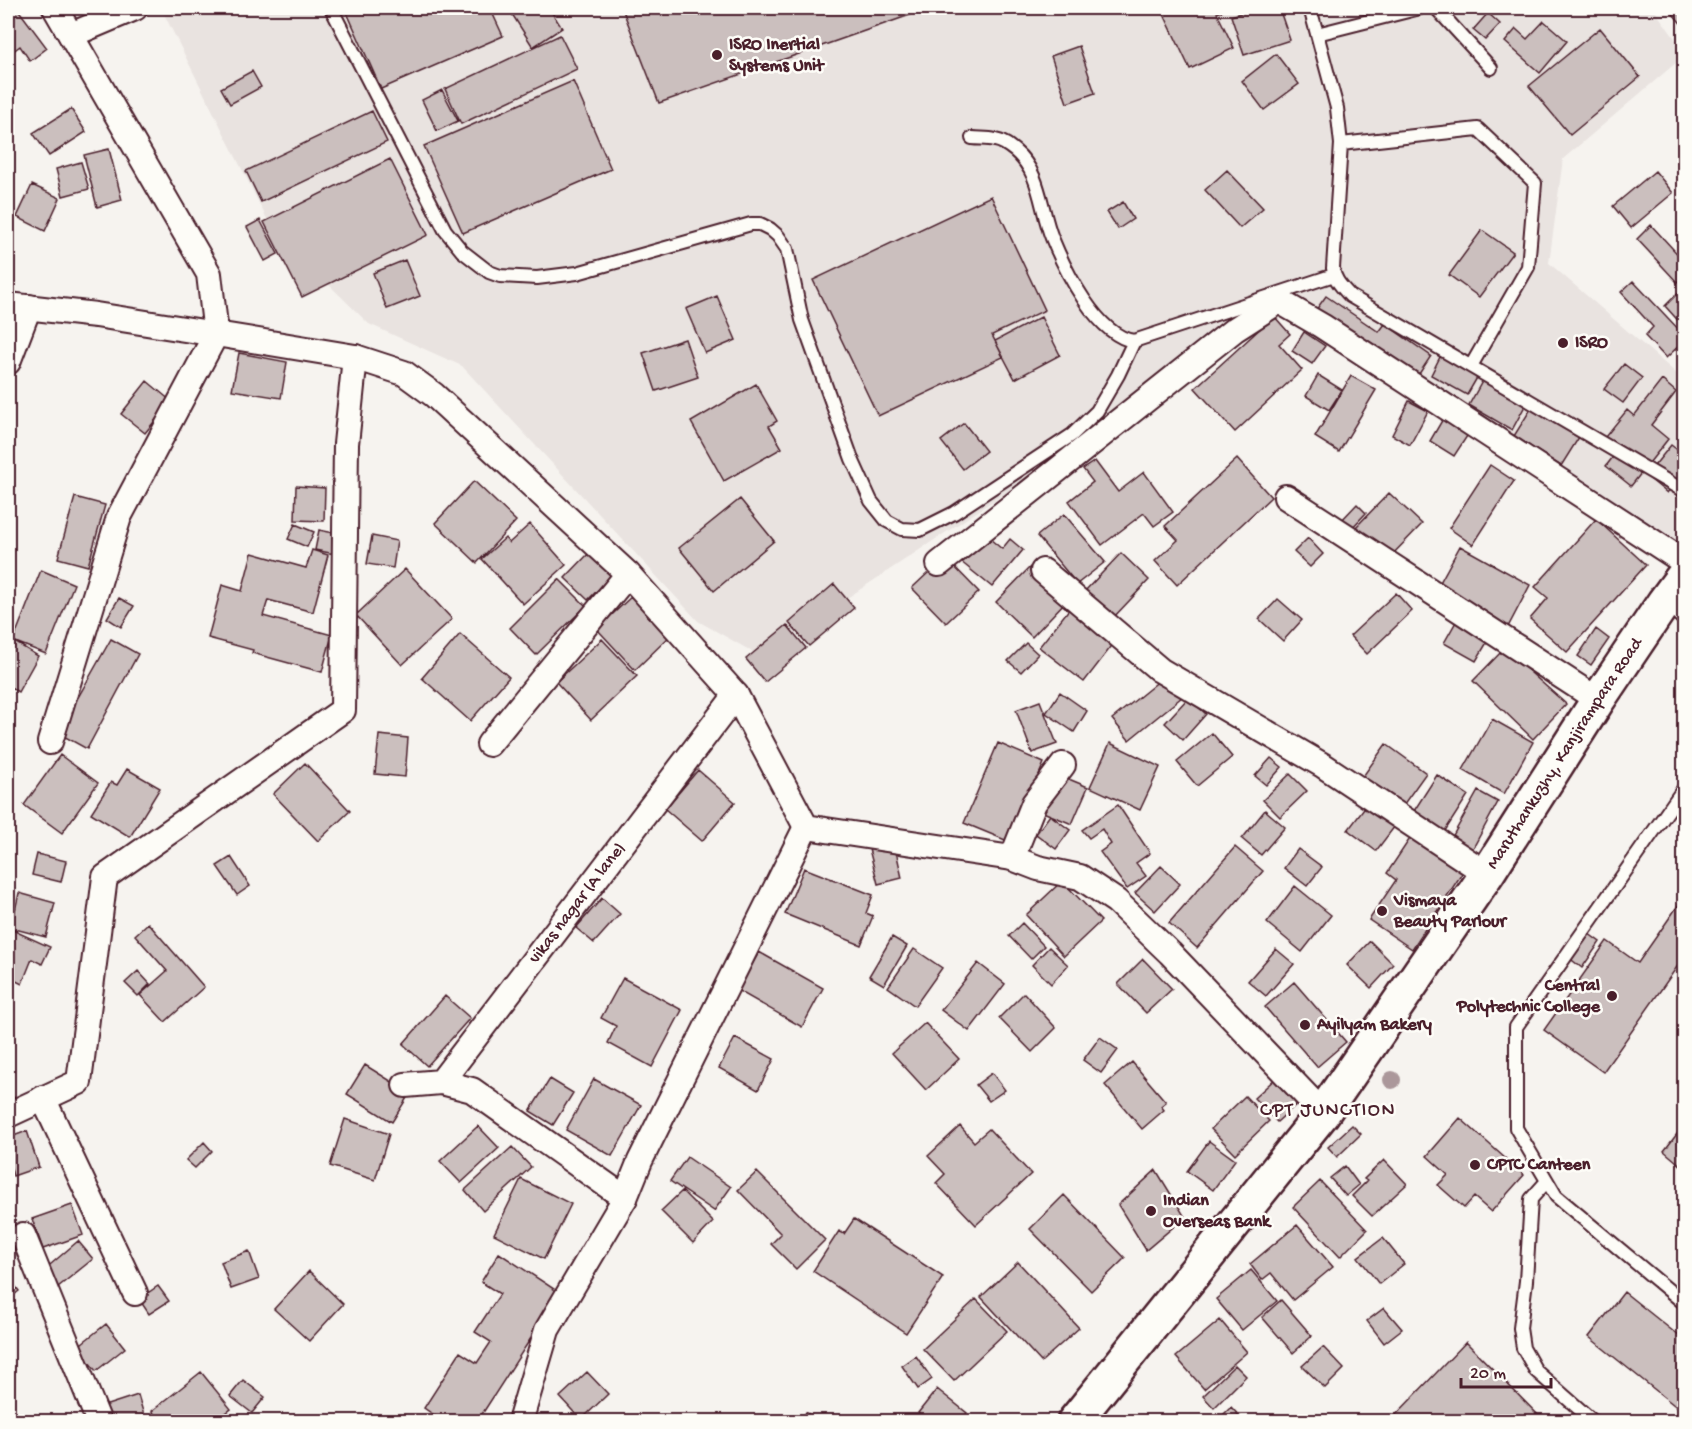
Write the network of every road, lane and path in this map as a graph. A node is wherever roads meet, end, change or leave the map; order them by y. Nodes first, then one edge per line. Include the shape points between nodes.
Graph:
1 (55, 8) edge
2 (135, 8) edge
3 (331, 8) edge
4 (1310, 8) edge
5 (1420, 8) edge
6 (1436, 8) edge
7 (1317, 34) junction
8 (71, 35) junction
9 (1491, 68) dead end
10 (972, 138) dead end
11 (1341, 144) junction
12 (1334, 275) junction
13 (18, 306) edge
14 (216, 334) junction
15 (1134, 341) junction
16 (355, 357) junction
17 (8, 362) edge
18 (1471, 366) junction
19 (1684, 490) edge
20 (1286, 497) dead end
21 (1684, 562) edge
22 (939, 564) dead end
23 (1043, 571) dead end
24 (628, 574) junction
25 (1684, 575) edge
26 (1674, 611) edge
27 (736, 696) junction
28 (1598, 700) junction
29 (50, 742) dead end
30 (489, 744) dead end
31 (1063, 765) dead end
32 (1684, 788) edge
33 (806, 827) junction
34 (1012, 858) junction
35 (1486, 874) junction
36 (441, 1082) junction
37 (405, 1085) dead end
38 (43, 1098) junction
39 (1323, 1113) junction
40 (8, 1115) edge
41 (1547, 1181) junction
42 (625, 1198) junction
43 (23, 1235) dead end
44 (135, 1293) dead end
45 (1684, 1303) edge
46 (99, 1422) edge
47 (520, 1422) edge
48 (1074, 1422) edge
49 (1594, 1422) edge

1 - 8 street
2 - 8 street
3 - 15 lane via 445,230 462,251 489,272 537,278 577,273 751,224 760,224 778,236 787,249 802,320 852,459 871,501 887,521 902,529 920,530 954,513 1072,435 1097,411
4 - 7 lane
5 - 7 lane
6 - 9 lane
7 - 11 lane via 1337,108
8 - 14 street via 208,274
10 - 15 lane via 1007,145 1029,167 1038,185 1051,236 1071,277 1105,327 1120,338
11 - 12 lane
11 - 18 lane via 1479,129 1535,183 1528,267
12 - 15 lane
12 - 18 lane via 1350,296
13 - 14 street
13 - 17 street
14 - 16 street
14 - 29 street via 119,517
16 - 24 street via 404,373 434,396
16 - 38 street via 346,444 343,710 105,877 79,1082
18 - 19 lane
20 - 28 street
21 - 22 street via 1279,301 1234,330
23 - 35 street via 1160,670 1324,766
24 - 27 street
24 - 30 street
25 - 26 main road, Maruthankuzhy, Kanjirampara Road
26 - 28 main road, Maruthankuzhy, Kanjirampara Road
27 - 33 street
27 - 36 street, vikas nagar (A lane)
28 - 35 main road, Maruthankuzhy, Kanjirampara Road
31 - 34 street via 1034,803
32 - 41 lane via 1516,1028 1516,1128
33 - 34 street
33 - 42 street
34 - 39 street via 1080,878 1116,902
35 - 39 main road, Maruthankuzhy, Kanjirampara Road
36 - 37 street
36 - 42 street via 472,1090
38 - 40 street
38 - 44 street
39 - 48 main road, Maruthankuzhy, Kanjirampara Road
41 - 45 lane via 1556,1196
41 - 49 lane via 1531,1199 1520,1328 1523,1348 1536,1371
42 - 47 street via 547,1330
43 - 46 street

